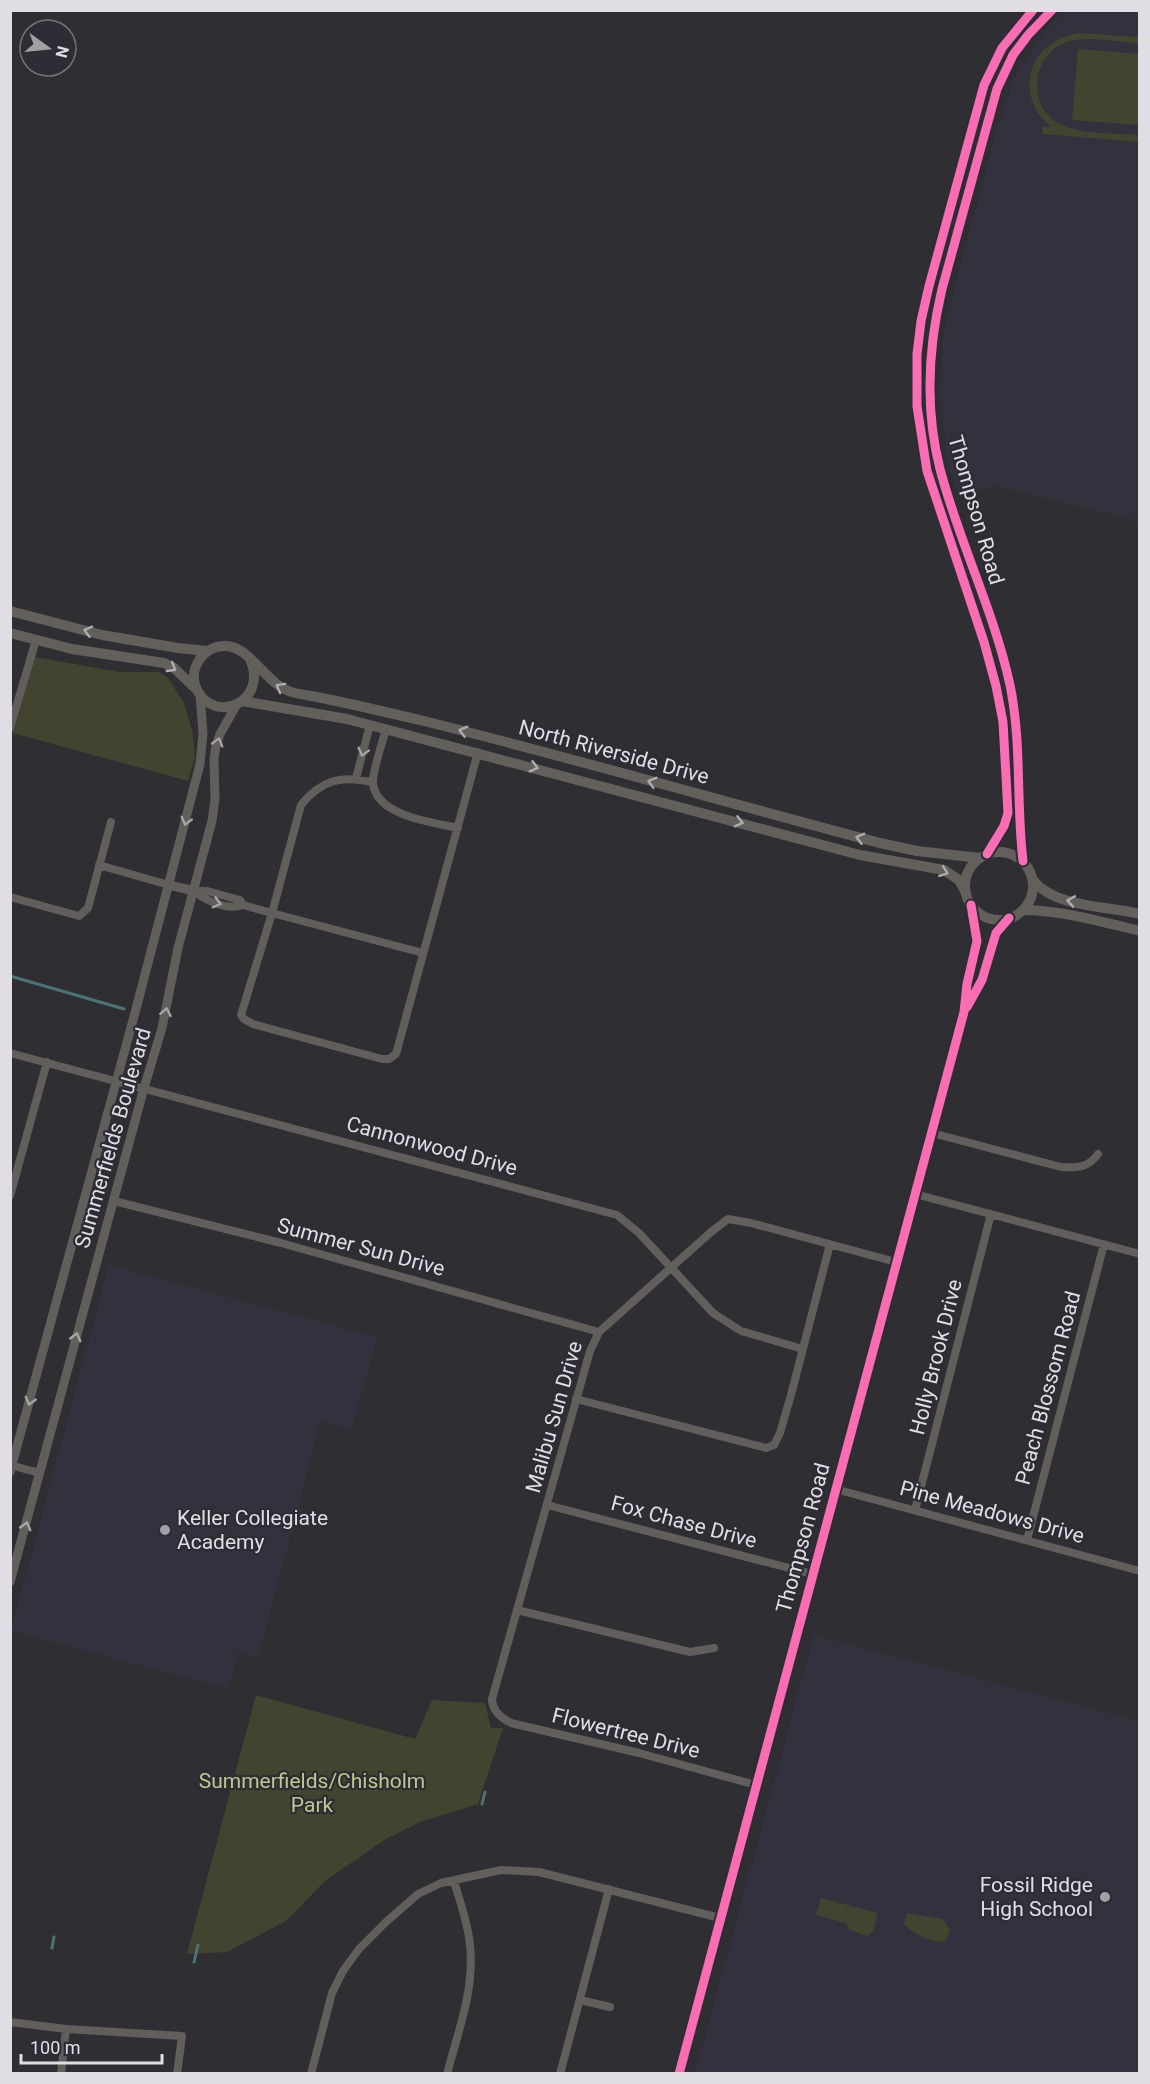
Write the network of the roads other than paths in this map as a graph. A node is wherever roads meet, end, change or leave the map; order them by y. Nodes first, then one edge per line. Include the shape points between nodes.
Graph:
1 (1033, 10) edge
2 (1052, 10) edge
3 (969, 137) junction
4 (982, 141) junction
5 (925, 303) junction
6 (938, 306) junction
7 (944, 482) junction
8 (930, 484) junction
9 (10, 610) edge
10 (10, 633) edge
11 (36, 640) junction
12 (207, 651) junction
13 (250, 659) junction
14 (198, 692) junction
15 (240, 703) junction
16 (1016, 720) junction
17 (1003, 722) junction
18 (370, 725) junction
19 (10, 728) edge
20 (386, 729) junction
21 (478, 752) junction
22 (356, 778) junction
23 (372, 782) junction
24 (673, 788) junction
25 (686, 792) junction
26 (668, 804) junction
27 (682, 807) junction
28 (111, 822) dead end
29 (458, 828) junction
30 (983, 856) junction
31 (1023, 861) junction
32 (99, 865) junction
33 (1033, 879) junction
34 (169, 885) junction
35 (194, 891) junction
36 (966, 892) junction
37 (10, 897) edge
38 (971, 905) junction
39 (1023, 910) junction
40 (272, 913) junction
41 (1140, 914) edge
42 (1009, 918) junction
43 (1140, 931) edge
44 (423, 952) junction
45 (964, 1012) junction
46 (10, 1053) edge
47 (46, 1062) junction
48 (116, 1081) junction
49 (144, 1088) junction
50 (932, 1133) junction
51 (1098, 1154) dead end
52 (915, 1194) junction
53 (10, 1196) edge
54 (114, 1201) junction
55 (992, 1214) junction
56 (830, 1244) junction
57 (1104, 1244) junction
58 (1140, 1254) edge
59 (896, 1262) junction
60 (672, 1266) junction
61 (599, 1332) junction
62 (803, 1349) junction
63 (576, 1399) junction
64 (11, 1467) edge
65 (40, 1473) junction
66 (835, 1489) junction
67 (547, 1505) junction
68 (915, 1510) junction
69 (1027, 1540) junction
70 (1139, 1570) edge
71 (812, 1575) junction
72 (10, 1582) edge
73 (517, 1610) junction
74 (714, 1648) dead end
75 (493, 1707) joint
76 (756, 1785) junction
77 (454, 1881) junction
78 (609, 1889) junction
79 (720, 1918) junction
80 (580, 2000) junction
81 (610, 2007) dead end
82 (10, 2022) edge
83 (66, 2029) junction
84 (61, 2073) edge
85 (177, 2073) edge
86 (311, 2073) edge
87 (447, 2073) edge
88 (560, 2073) edge
89 (679, 2073) edge

1 - 3 street, Thompson Road via 1002,48 981,93
2 - 4 street, Thompson Road via 1013,55 997,89
3 - 4 street
3 - 5 street, Thompson Road
4 - 6 street, Thompson Road
5 - 6 street
5 - 8 street, Thompson Road via 917,354 917,406
6 - 7 street, Thompson Road via 930,355 931,405
7 - 8 street
7 - 16 street, Thompson Road via 996,638
8 - 17 street, Thompson Road via 984,642
12 -> 9 main road, North Riverside Drive via 102,635
10 - 11 main road, North Riverside Drive
11 -> 14 main road, North Riverside Drive via 164,663
11 - 19 street
12 - 13 main road, North Riverside Drive via 225,646
12 - 14 main road via 194,673
13 - 15 main road via 255,677 249,695
24 -> 13 main road, North Riverside Drive via 442,726 294,693 272,683
14 - 15 main road, North Riverside Drive via 222,707
14 -> 34 street, Summerfields Boulevard via 203,734 200,764
15 - 18 main road, North Riverside Drive via 321,713
35 -> 15 street, Summerfields Boulevard via 212,821 216,746
16 - 17 street
16 - 31 street, Thompson Road
17 - 30 street, Thompson Road via 1008,813 1004,826
18 - 20 main road, North Riverside Drive
18 -> 22 street
20 - 21 main road, North Riverside Drive
20 - 23 street
21 -> 26 main road, North Riverside Drive
21 - 29 street
22 - 23 street
22 - 40 street via 324,783 301,805
23 - 29 street via 387,806 401,814
24 - 25 main road, North Riverside Drive
24 - 26 main road
25 - 27 main road
30 -> 25 main road, North Riverside Drive via 937,854 880,843
26 - 27 main road, North Riverside Drive
27 -> 36 main road, North Riverside Drive via 868,857 944,870 959,880
28 - 32 street
29 - 44 street
30 - 31 main road, North Riverside Drive via 1010,853
30 - 36 main road via 968,873
31 - 33 main road
32 - 34 street
32 - 37 street via 88,908 79,916
33 - 39 main road via 1032,896
41 -> 33 main road via 1053,897
34 - 35 street
34 - 48 street, Summerfields Boulevard
35 - 40 street via 204,899
49 -> 35 street, Summerfields Boulevard
36 - 38 main road, North Riverside Drive
38 - 42 main road via 988,918
38 - 45 street, Thompson Road via 977,941
39 - 42 main road
39 - 43 main road
40 - 44 street
40 - 44 street via 241,1015 244,1019 382,1059 396,1054
42 - 45 street, Thompson Road via 996,933 982,980
45 - 50 street, Thompson Road
46 - 47 street, Cannonwood Drive
47 - 48 street, Cannonwood Drive
47 - 53 street
48 - 49 street, Cannonwood Drive
48 -> 64 street, Summerfields Boulevard
49 - 54 street, Summerfields Boulevard
49 - 60 street, Cannonwood Drive via 617,1215
50 - 51 street via 1061,1167 1085,1166
50 - 52 street, Thompson Road
52 - 55 street
52 - 59 street, Thompson Road
54 - 61 street, Summer Sun Drive
65 -> 54 street, Summerfields Boulevard
55 - 57 street
55 - 68 street, Holly Brook Drive
56 - 59 street, Malibu Sun Drive
56 - 60 street, Malibu Sun Drive via 728,1219
56 - 62 street
57 - 58 street
57 - 69 street, Peach Blossom Road
59 - 66 street, Thompson Road
60 - 61 street, Malibu Sun Drive
60 - 62 street, Cannonwood Drive via 713,1313 741,1331
61 - 63 street, Malibu Sun Drive
62 - 63 street via 780,1433 774,1445 766,1448
63 - 67 street, Malibu Sun Drive
64 - 65 street
72 -> 65 street, Summerfields Boulevard
66 - 68 street, Pine Meadows Drive
66 - 71 street, Thompson Road
67 - 71 street, Fox Chase Drive
67 - 73 street, Malibu Sun Drive
68 - 69 street, Pine Meadows Drive
69 - 70 street, Pine Meadows Drive
71 - 76 street, Thompson Road
73 - 74 street via 690,1652
73 - 75 street, Malibu Sun Drive
75 - 76 street, Flowertree Drive via 511,1723
76 - 79 street, Thompson Road
77 - 78 street via 484,1873 521,1870
77 - 86 street via 418,1894 359,1949 332,1994
77 - 87 street via 470,1945 470,1982
78 - 79 street
78 - 80 street
79 - 89 street, Thompson Road
80 - 81 street
80 - 88 street
82 - 83 street
83 - 84 street
83 - 85 street via 182,2036

